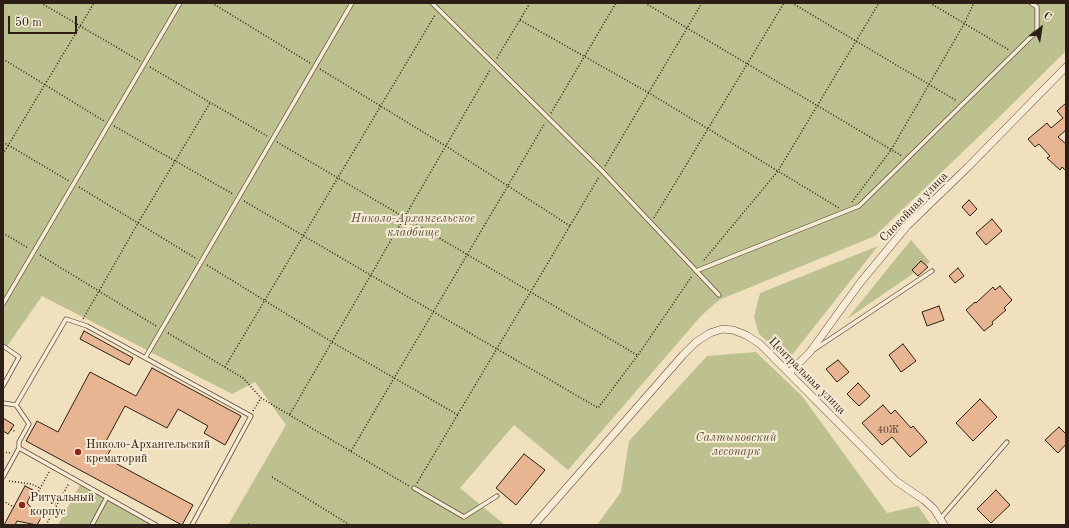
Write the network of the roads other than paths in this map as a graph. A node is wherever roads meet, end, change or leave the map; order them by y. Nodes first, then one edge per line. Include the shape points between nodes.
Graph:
1 (180, 3) edge
2 (352, 3) edge
3 (432, 3) edge
4 (1031, 3) edge
5 (1066, 67) edge
6 (696, 271) junction
7 (932, 271) dead end
8 (719, 295) dead end
9 (3, 304) edge
10 (3, 346) edge
11 (810, 352) junction
12 (145, 358) junction
13 (789, 373) junction
14 (3, 385) edge
15 (3, 403) edge
16 (16, 405) junction
17 (1007, 442) dead end
18 (19, 448) junction
19 (3, 477) edge
20 (414, 488) road end
21 (497, 496) dead end
22 (107, 497) junction
23 (942, 522) edge
24 (92, 525) edge
25 (156, 525) edge
26 (192, 525) edge
27 (534, 525) edge

1 - 9 lane
2 - 12 lane
3 - 6 lane via 602,171
4 - 6 lane via 1037,7 1037,32 859,206
5 - 11 street, Спокойная улица via 907,226 860,283
6 - 8 lane
7 - 11 lane
10 - 14 lane via 19,358
11 - 13 street, Спокойная улица
12 - 16 lane via 87,326 66,319
12 - 26 lane via 250,416
13 - 23 street, Центральная улица via 896,481 934,509
13 - 27 street, Центральная улица via 760,344 746,335 722,329 710,333 683,355
15 - 16 lane
16 - 18 lane via 29,424 19,442
17 - 23 lane
18 - 19 lane
18 - 22 lane
20 - 21 lane via 464,517
22 - 24 lane
22 - 25 lane

